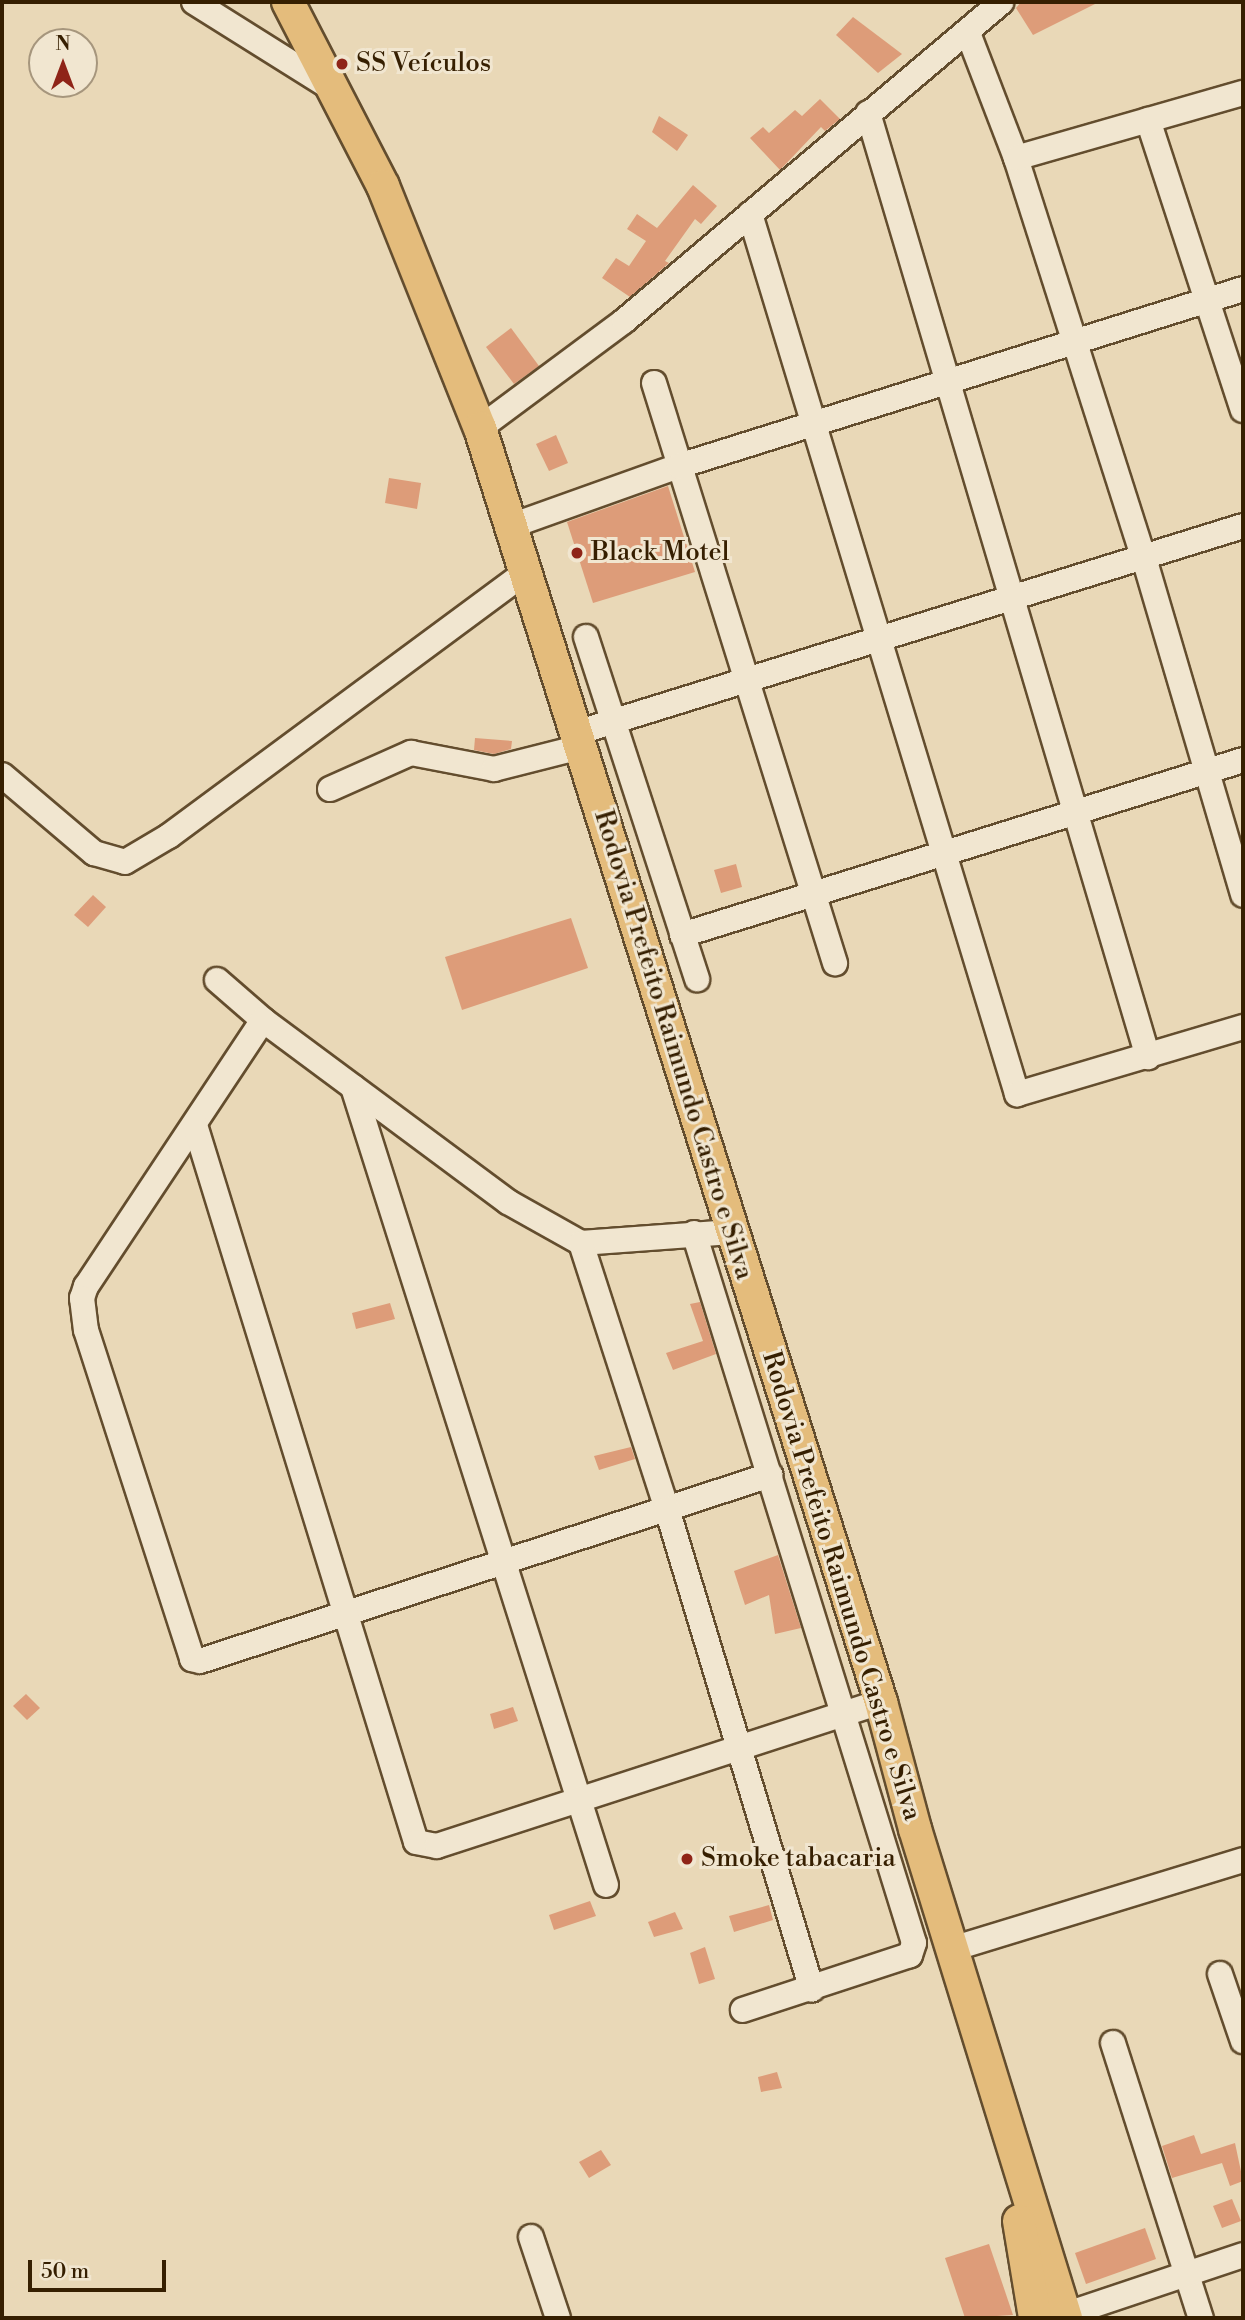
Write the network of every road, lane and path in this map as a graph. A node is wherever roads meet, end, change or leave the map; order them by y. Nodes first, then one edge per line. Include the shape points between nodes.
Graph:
1 (194, 2) edge
2 (288, 2) edge
3 (1001, 2) edge
4 (968, 33) junction
5 (331, 88) junction
6 (1243, 93) edge
7 (868, 113) junction
8 (1147, 120) junction
9 (1016, 158) junction
10 (750, 215) junction
11 (1243, 289) edge
12 (1209, 301) junction
13 (1073, 342) junction
14 (947, 380) junction
15 (654, 383) dead end
16 (1243, 410) edge
17 (810, 424) junction
18 (480, 428) junction
19 (679, 466) junction
20 (511, 526) junction
21 (1243, 526) edge
22 (1144, 558) junction
23 (523, 574) junction
24 (1013, 598) junction
25 (586, 637) dead end
26 (876, 637) junction
27 (743, 678) junction
28 (613, 718) junction
29 (579, 740) junction
30 (1243, 760) edge
31 (1210, 769) junction
32 (2, 775) edge
33 (330, 789) dead end
34 (1075, 812) junction
35 (942, 853) junction
36 (811, 894) junction
37 (1243, 895) edge
38 (682, 935) junction
39 (835, 963) dead end
40 (697, 979) dead end
41 (218, 980) dead end
42 (263, 1020) junction
43 (1243, 1027) edge
44 (1149, 1057) junction
45 (354, 1087) junction
46 (195, 1125) junction
47 (732, 1232) junction
48 (694, 1233) junction
49 (581, 1243) junction
50 (770, 1475) junction
51 (667, 1508) junction
52 (507, 1561) junction
53 (345, 1614) junction
54 (881, 1702) junction
55 (844, 1711) junction
56 (738, 1748) junction
57 (582, 1802) junction
58 (1243, 1860) edge
59 (606, 1885) dead end
60 (953, 1949) junction
61 (1220, 1974) dead end
62 (812, 1990) junction
63 (743, 2010) dead end
64 (1243, 2041) edge
65 (1113, 2043) dead end
66 (531, 2237) dead end
67 (1243, 2255) edge
68 (1187, 2277) junction
69 (1055, 2317) edge
70 (558, 2318) edge
71 (1201, 2318) edge

1 - 5 street
2 - 5 main road, Rodovia Prefeito Raimundo Castro e Silva
3 - 4 street
4 - 7 street
4 - 9 street
5 - 18 main road, Rodovia Prefeito Raimundo Castro e Silva via 383,186
6 - 8 street
7 - 10 street
7 - 14 street
8 - 9 street
8 - 12 street
9 - 13 street
10 - 17 street
10 - 18 street via 624,321
11 - 12 street
12 - 13 street
12 - 16 street
13 - 14 street
13 - 22 street
14 - 17 street
14 - 24 street
15 - 19 street
17 - 19 street
17 - 26 street
18 - 20 main road, Rodovia Prefeito Raimundo Castro e Silva
19 - 20 street
19 - 27 street
20 - 23 main road, Rodovia Prefeito Raimundo Castro e Silva
21 - 22 street
22 - 24 street
22 - 31 street
23 - 29 main road, Rodovia Prefeito Raimundo Castro e Silva
23 - 32 street via 169,836 125,862 94,853
24 - 26 street
24 - 34 street
25 - 28 street
26 - 27 street
26 - 35 street
27 - 28 street
27 - 36 street
28 - 29 street
28 - 38 street
29 - 33 street via 494,769 411,753
29 - 47 main road, Rodovia Prefeito Raimundo Castro e Silva
30 - 31 street
31 - 34 street
31 - 37 street
34 - 35 street
34 - 44 street
35 - 36 street
35 - 44 street via 1017,1094
36 - 38 street
36 - 39 street
38 - 40 street
41 - 42 street
42 - 45 street
42 - 46 street
43 - 44 street
45 - 49 street via 508,1202
45 - 52 street
46 - 53 street
46 - 53 street via 86,1286 82,1313 86,1330 192,1658 200,1661
47 - 48 street
47 - 54 main road, Rodovia Prefeito Raimundo Castro e Silva
48 - 49 street
48 - 50 street
49 - 51 street
50 - 51 street
50 - 55 street
51 - 52 street
51 - 56 street
52 - 53 street
52 - 57 street
53 - 57 street via 416,1842 437,1846
54 - 55 street
54 - 60 main road, Rodovia Prefeito Raimundo Castro e Silva
55 - 56 street
55 - 62 street via 914,1943 910,1955
56 - 57 street
56 - 62 street
57 - 59 street
58 - 60 street
60 - 69 main road, Rodovia Prefeito Raimundo Castro e Silva via 1002,2109
61 - 64 street
62 - 63 street
65 - 68 street
66 - 70 street
67 - 68 street
68 - 69 street
68 - 71 street

